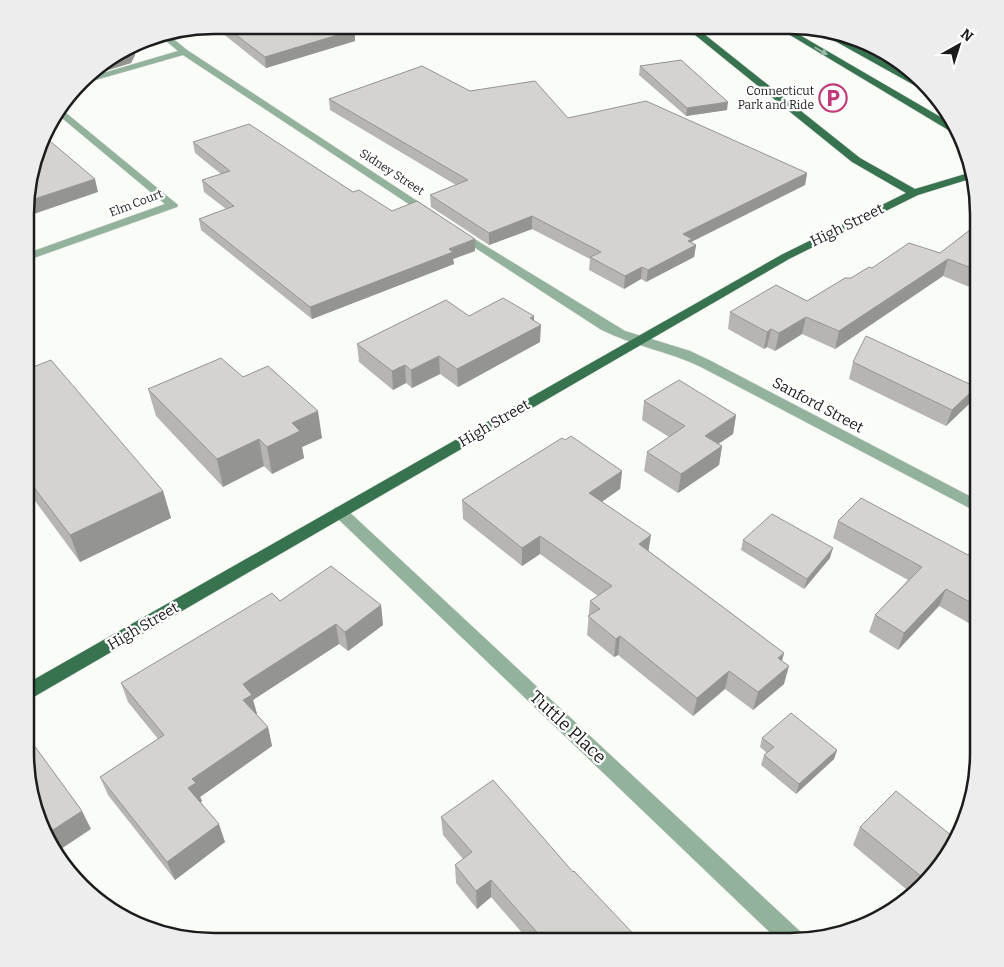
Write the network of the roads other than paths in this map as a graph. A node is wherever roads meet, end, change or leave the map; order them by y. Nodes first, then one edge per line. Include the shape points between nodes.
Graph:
1 (698, 34) edge
2 (793, 34) edge
3 (169, 40) edge
4 (845, 42) edge
5 (184, 52) junction
6 (94, 79) edge
7 (910, 79) edge
8 (64, 115) edge
9 (946, 125) edge
10 (966, 177) edge
11 (914, 193) junction
12 (34, 255) edge
13 (638, 340) junction
14 (970, 503) edge
15 (340, 512) junction
16 (34, 688) edge
17 (786, 933) edge

1 - 11 main road via 856,160
2 -> 9 main road
3 - 5 street, Sidney Street
4 - 7 main road
5 - 6 street
5 - 13 street, Sidney Street via 584,315
8 - 12 street, Elm Court via 173,205
10 - 11 main road, High Street
11 - 13 main road, High Street via 801,248
13 - 14 street, Sanford Street via 661,345 706,364
13 - 15 main road, High Street
15 - 16 main road, High Street
15 - 17 street, Tuttle Place

